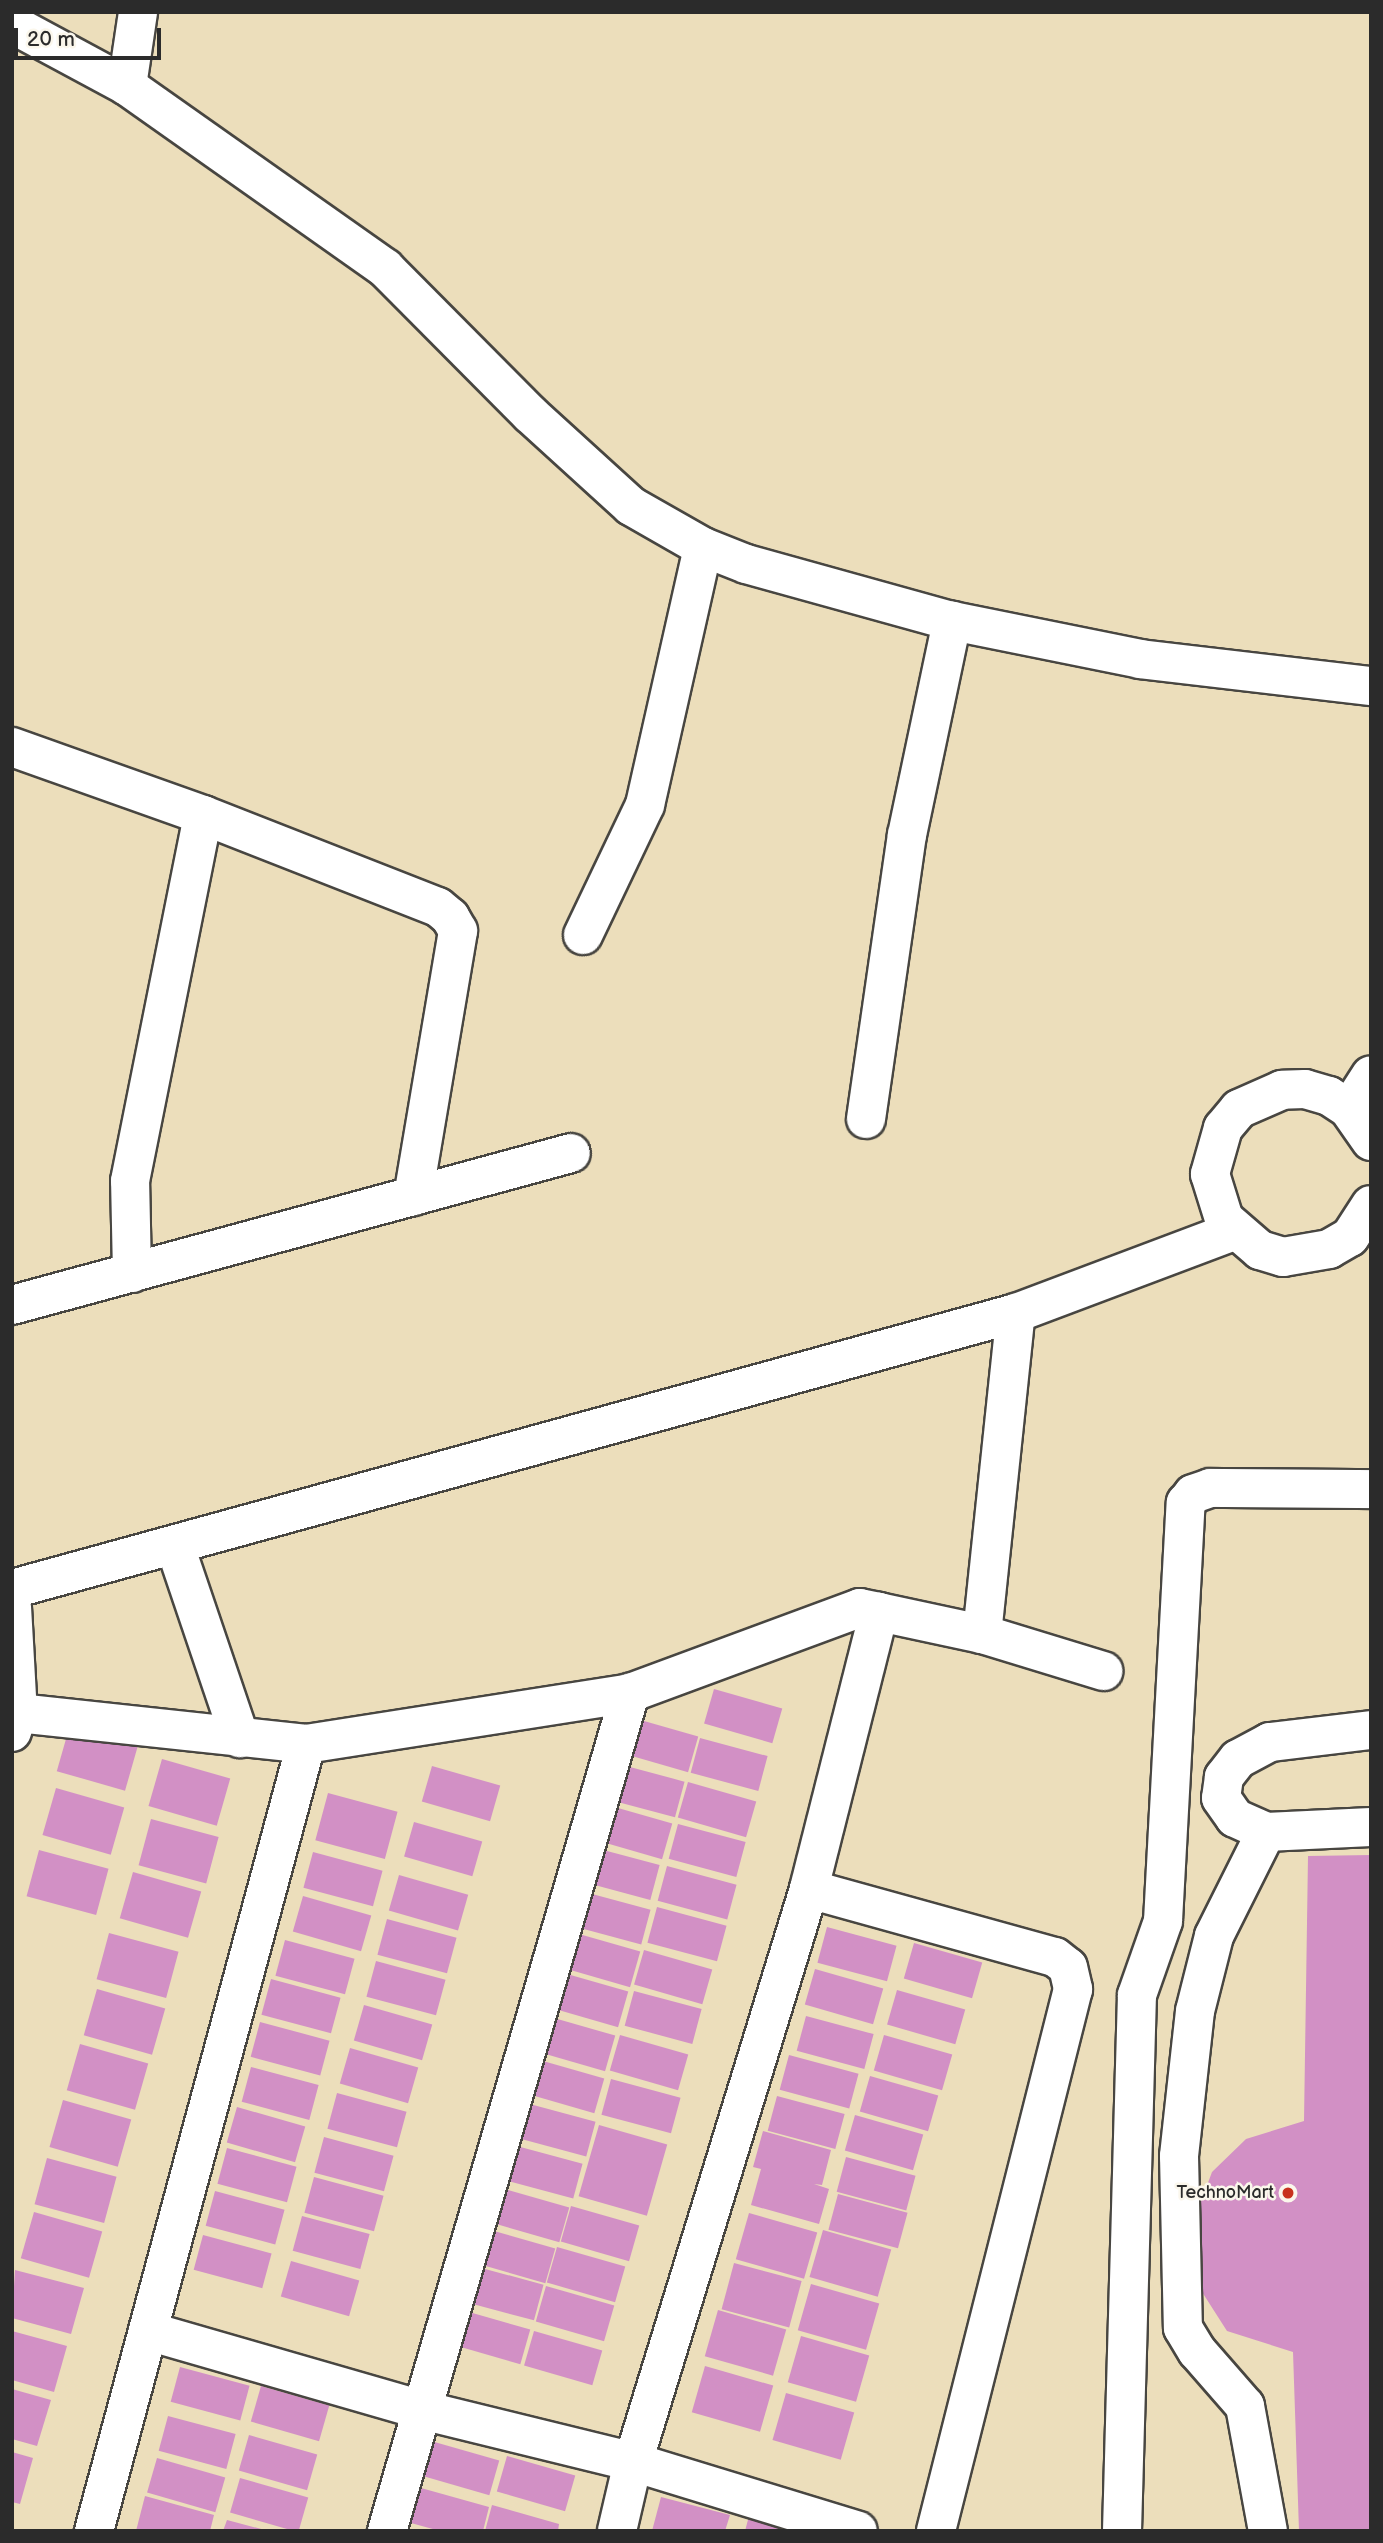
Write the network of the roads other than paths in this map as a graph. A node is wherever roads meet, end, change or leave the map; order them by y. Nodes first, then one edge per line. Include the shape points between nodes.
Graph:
1 (138, 12) edge
2 (12, 24) edge
3 (127, 86) junction
4 (703, 547) junction
5 (952, 621) junction
6 (1371, 686) edge
7 (12, 747) edge
8 (203, 815) junction
9 (583, 935) dead end
10 (1371, 1075) edge
11 (1349, 1108) junction
12 (866, 1119) dead end
13 (1371, 1141) edge
14 (571, 1153) dead end
15 (413, 1196) junction
16 (1371, 1205) edge
17 (1234, 1231) junction
18 (132, 1273) junction
19 (12, 1305) edge
20 (1016, 1312) junction
21 (1371, 1489) edge
22 (175, 1546) junction
23 (12, 1590) edge
24 (12, 1606) edge
25 (878, 1612) junction
26 (982, 1634) junction
27 (1103, 1671) dead end
28 (630, 1693) junction
29 (15, 1723) edge
30 (1371, 1730) edge
31 (240, 1738) junction
32 (306, 1744) junction
33 (1371, 1826) edge
34 (1266, 1832) junction
35 (809, 1889) junction
36 (148, 2331) junction
37 (422, 2410) junction
38 (633, 2462) junction
39 (93, 2531) edge
40 (387, 2531) edge
41 (617, 2531) edge
42 (858, 2531) edge
43 (936, 2531) edge
44 (1122, 2531) edge
45 (1268, 2531) edge

1 - 3 street
2 - 3 street
3 - 4 street via 385,268 530,414 631,506
4 - 5 street via 746,564
4 - 9 street via 645,805
5 - 6 street via 1140,659
5 - 12 street via 907,835
7 - 8 street
8 - 15 street via 438,907 458,931
8 - 18 street via 130,1181
10 - 11 street
11 - 13 street
11 - 17 street via 1306,1089 1259,1097 1238,1110 1223,1128 1210,1174 1214,1197
14 - 15 street
15 - 18 street
16 - 17 street via 1350,1237 1306,1256 1283,1257 1260,1250
17 - 20 street
18 - 19 street
20 - 22 street
20 - 26 street
21 - 44 street via 1210,1488 1186,1503 1163,1921 1138,1996
22 - 23 street
22 - 31 street
24 - 29 street
25 - 26 street
25 - 28 street via 860,1608
25 - 35 street
26 - 27 street
28 - 32 street
28 - 37 street
29 - 31 street
30 - 34 street via 1270,1742 1238,1759 1224,1777 1222,1798 1235,1818
31 - 32 street
32 - 36 street
33 - 34 street
34 - 45 street via 1214,1936 1195,2011 1179,2156 1183,2328 1245,2406
35 - 38 street
35 - 43 street via 1055,1957 1068,1967 1073,1989
36 - 37 street
36 - 39 street
37 - 38 street
37 - 40 street
38 - 41 street
38 - 42 street

